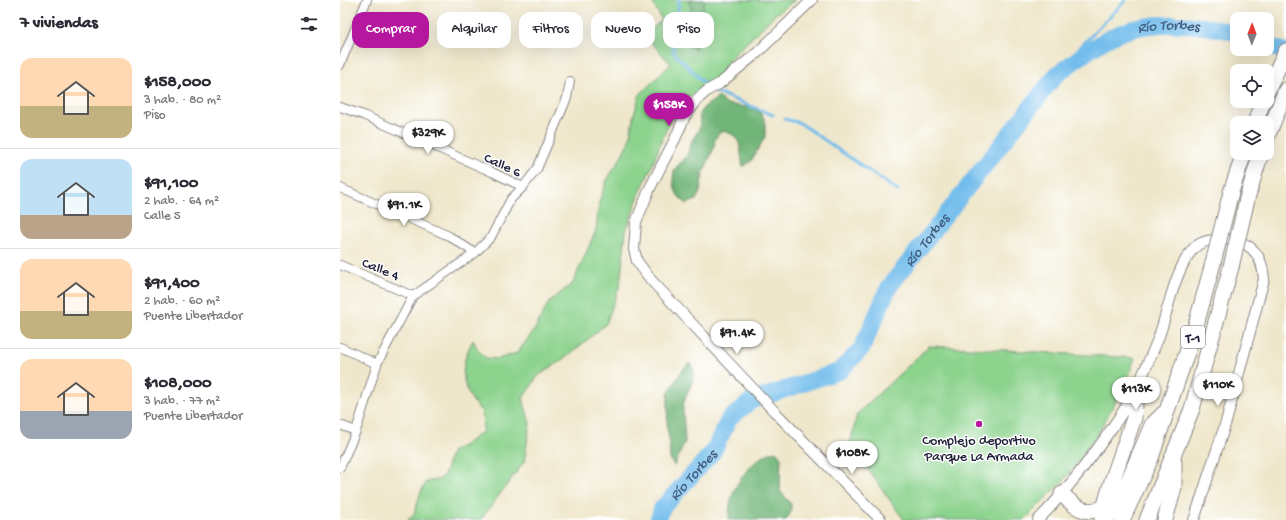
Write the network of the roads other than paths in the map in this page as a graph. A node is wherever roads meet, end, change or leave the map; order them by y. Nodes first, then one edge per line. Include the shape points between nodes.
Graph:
1 (367, 0) edge
2 (812, 0) edge
3 (1286, 51) edge
4 (340, 65) edge
5 (1274, 76) edge
6 (570, 81) dead end
7 (1286, 90) edge
8 (340, 107) edge
9 (1274, 120) edge
10 (1242, 160) edge
11 (1259, 160) edge
12 (523, 187) junction
13 (340, 188) edge
14 (475, 253) junction
15 (340, 265) edge
16 (413, 296) junction
17 (340, 347) edge
18 (376, 364) junction
19 (1136, 390) junction
20 (1167, 409) junction
21 (340, 425) edge
22 (356, 431) junction
23 (1174, 454) junction
24 (340, 468) edge
25 (1062, 494) junction
26 (1107, 514) edge
27 (881, 520) edge
28 (1038, 520) edge
29 (1122, 520) edge
30 (1147, 520) edge
31 (1165, 520) edge
32 (1194, 520) edge

1 - 4 street
2 - 27 street via 758,53 700,97 685,116 636,222 634,249 637,261 651,280
3 - 5 highway
6 - 12 street via 558,123 537,169
7 - 9 highway
8 - 12 street, Calle 6
10 - 20 highway, T-1, bridge via 1194,332
11 - 23 highway, T-1, bridge via 1192,409
12 - 14 street via 511,200 491,237
13 - 14 street via 449,236
14 - 16 street
15 - 16 street, Calle 4
16 - 18 street
17 - 18 street
18 - 22 street
19 - 25 street via 1102,443
19 - 26 highway via 1134,418 1111,484
19 - 32 street via 1158,338 1180,271 1194,248 1201,243 1221,239 1251,247 1263,267 1264,279 1226,422
20 - 26 highway, T-1 via 1152,425 1129,479
20 - 29 highway via 1151,458
21 - 22 street
22 - 24 street
23 - 30 highway, T-1
23 - 31 highway via 1174,487
25 - 26 highway via 1076,507
25 - 28 street

